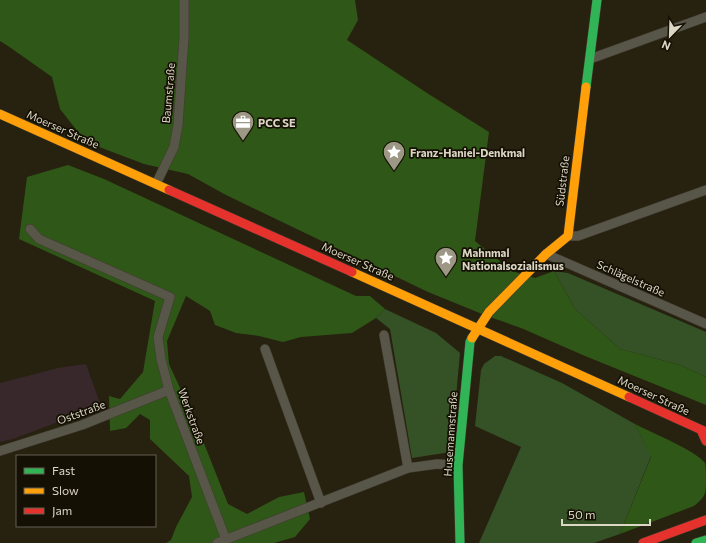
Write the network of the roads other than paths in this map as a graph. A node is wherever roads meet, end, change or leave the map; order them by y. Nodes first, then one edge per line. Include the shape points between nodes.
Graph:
1 (184, 0) edge
2 (597, 0) edge
3 (706, 17) edge
4 (590, 59) junction
5 (0, 114) edge
6 (156, 184) junction
7 (706, 190) edge
8 (30, 229) dead end
9 (568, 236) junction
10 (546, 254) junction
11 (706, 324) edge
12 (478, 328) junction
13 (384, 335) dead end
14 (265, 349) dead end
15 (169, 390) junction
16 (704, 431) edge
17 (706, 441) edge
18 (0, 451) edge
19 (458, 465) junction
20 (408, 468) junction
21 (321, 503) junction
22 (706, 512) edge
23 (706, 520) edge
24 (675, 532) junction
25 (706, 540) edge
26 (222, 542) edge
27 (460, 543) edge
28 (643, 543) edge
29 (696, 543) edge

1 - 6 street, Baumstraße via 184,38 174,147
2 - 4 main road, Südstraße
3 - 4 street
4 - 9 main road, Südstraße
5 - 6 main road, Moerser Straße
6 - 12 main road, Moerser Straße
7 - 9 street via 578,236
8 - 15 street, Werkstraße via 39,239 170,297 158,337
9 - 10 main road
10 - 11 street, Schlägelstraße
10 - 12 main road via 504,296
12 - 16 main road, Moerser Straße
12 - 19 main road, Husemannstraße via 470,342
13 - 20 street
14 - 21 street
15 - 18 street, Oststraße via 82,426
15 - 26 street, Werkstraße
16 - 17 main road
19 - 20 street via 437,464
19 - 27 main road, Husemannstraße
20 - 21 street
21 - 26 street
22 - 24 main road
23 - 24 main road
24 - 28 main road
25 - 29 main road

